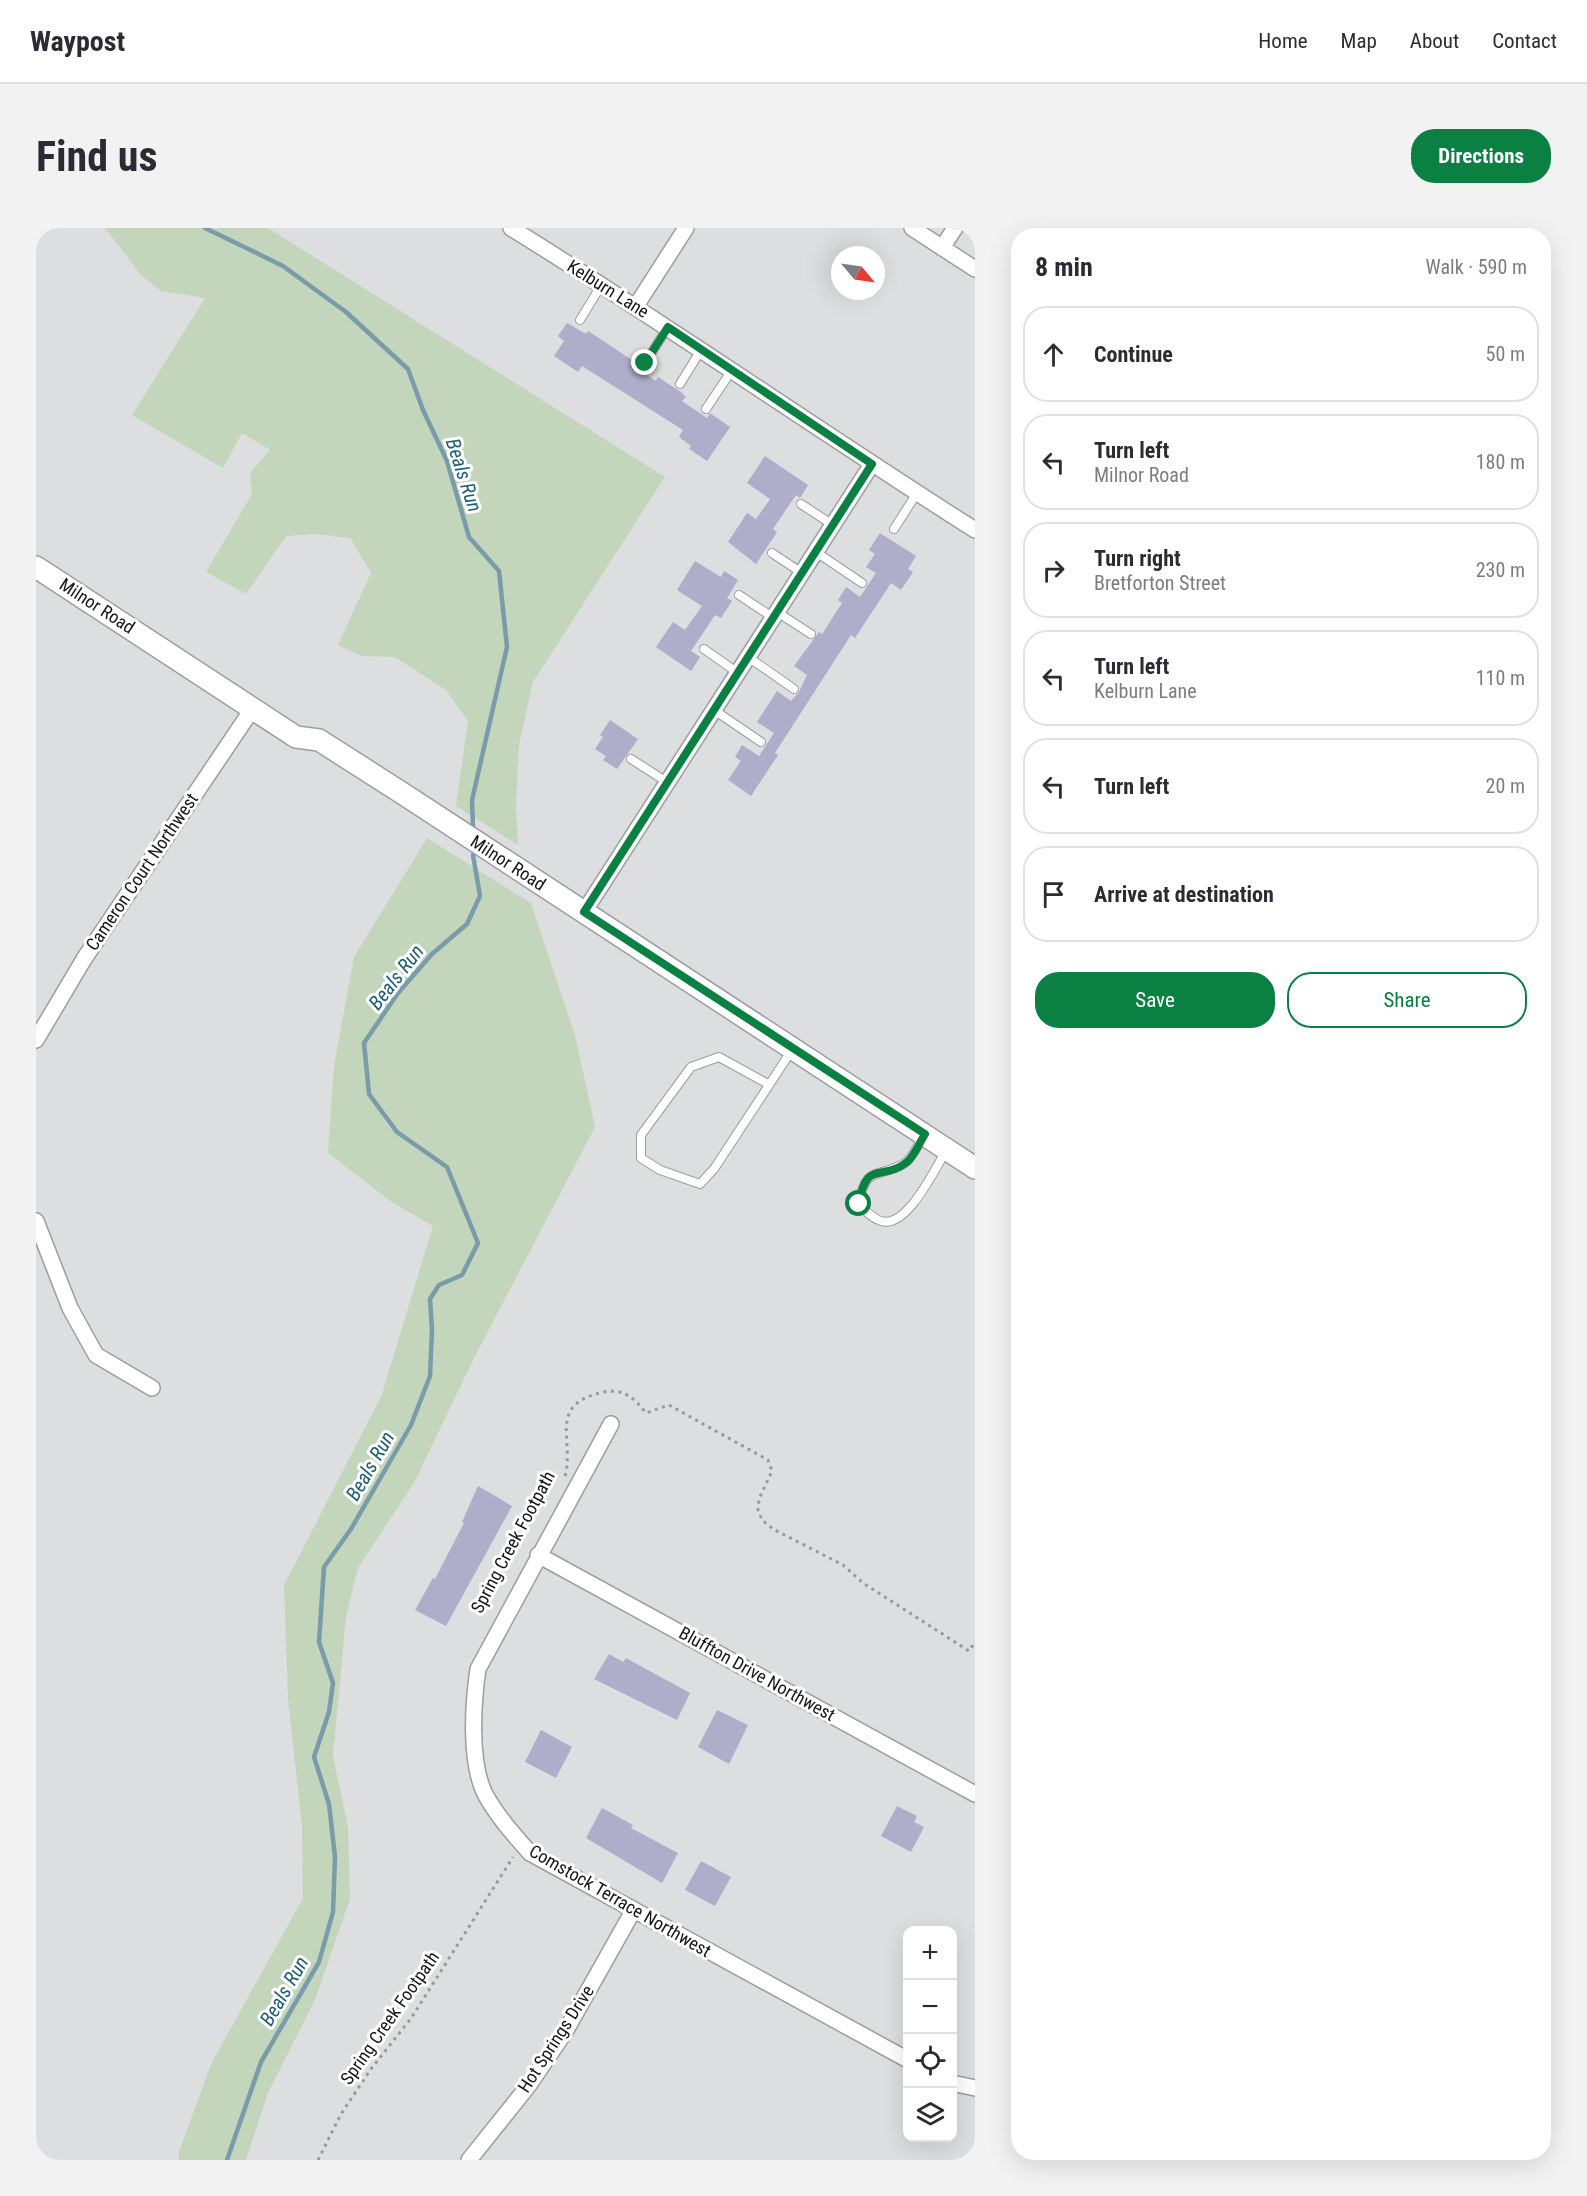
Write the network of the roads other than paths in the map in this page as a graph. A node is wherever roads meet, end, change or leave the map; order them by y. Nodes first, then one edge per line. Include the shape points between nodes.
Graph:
1 (511, 228) edge
2 (686, 228) edge
3 (912, 228) edge
4 (955, 228) edge
5 (942, 248) junction
6 (975, 269) edge
7 (602, 284) junction
8 (636, 306) junction
9 (580, 320) dead end
10 (668, 327) junction
11 (702, 350) junction
12 (645, 363) dead end
13 (732, 370) junction
14 (680, 384) dead end
15 (706, 409) dead end
16 (872, 464) junction
17 (916, 493) junction
18 (801, 504) dead end
19 (833, 525) junction
20 (894, 529) dead end
21 (975, 530) edge
22 (816, 552) junction
23 (772, 554) dead end
24 (36, 567) edge
25 (802, 573) junction
26 (862, 583) dead end
27 (739, 595) dead end
28 (775, 615) junction
29 (811, 634) dead end
30 (704, 649) dead end
31 (748, 657) junction
32 (738, 673) junction
33 (794, 689) dead end
34 (253, 708) junction
35 (714, 710) junction
36 (761, 742) dead end
37 (631, 759) dead end
38 (667, 782) junction
39 (584, 912) junction
40 (36, 1040) edge
41 (793, 1049) junction
42 (768, 1084) junction
43 (925, 1134) junction
44 (947, 1149) junction
45 (975, 1168) edge
46 (36, 1221) edge
47 (152, 1388) dead end
48 (611, 1424) dead end
49 (538, 1555) junction
50 (975, 1794) edge
51 (633, 1911) junction
52 (903, 2057) edge
53 (957, 2084) edge
54 (975, 2088) edge
55 (469, 2160) edge

1 - 7 street, Kelburn Lane
2 - 8 street
3 - 5 street
4 - 5 street
5 - 6 street
7 - 8 street, Kelburn Lane
7 - 9 lane
8 - 10 street, Kelburn Lane
10 - 11 street, Kelburn Lane
10 - 12 lane
11 - 13 street, Kelburn Lane
11 - 14 lane
13 - 15 lane
13 - 16 street, Kelburn Lane
16 - 17 street, Kelburn Lane
16 - 19 street
17 - 20 lane
17 - 21 street, Kelburn Lane
18 - 19 lane
19 - 22 street
22 - 25 street
22 - 26 lane
23 - 25 lane
24 - 34 main road, Milnor Road
25 - 28 street
27 - 28 lane
28 - 29 lane
28 - 31 street
30 - 32 lane
31 - 32 street
31 - 33 lane
32 - 35 street
34 - 39 main road, Milnor Road via 296,736 319,740
34 - 40 street, Cameron Court Northwest via 84,958
35 - 36 lane
35 - 38 street
37 - 38 lane
38 - 39 street
39 - 41 main road, Milnor Road
41 - 42 lane
41 - 43 main road, Milnor Road
42 - 42 lane via 714,1169 700,1184 660,1170 641,1158 641,1135 691,1067 719,1057
43 - 44 main road, Milnor Road
43 - 44 lane via 907,1162 869,1176 862,1185 859,1204 870,1216 882,1222 898,1220 911,1208
44 - 45 main road, Milnor Road
46 - 47 street via 70,1308 96,1355
48 - 49 street, Comstock Terrace Northwest
49 - 50 street, Bluffton Drive Northwest
49 - 51 street, Comstock Terrace Northwest via 478,1669 472,1707 475,1750 484,1792 507,1828 530,1853
51 - 52 street, Comstock Terrace Northwest
51 - 55 street, Hot Springs Drive via 565,2032
53 - 54 street

